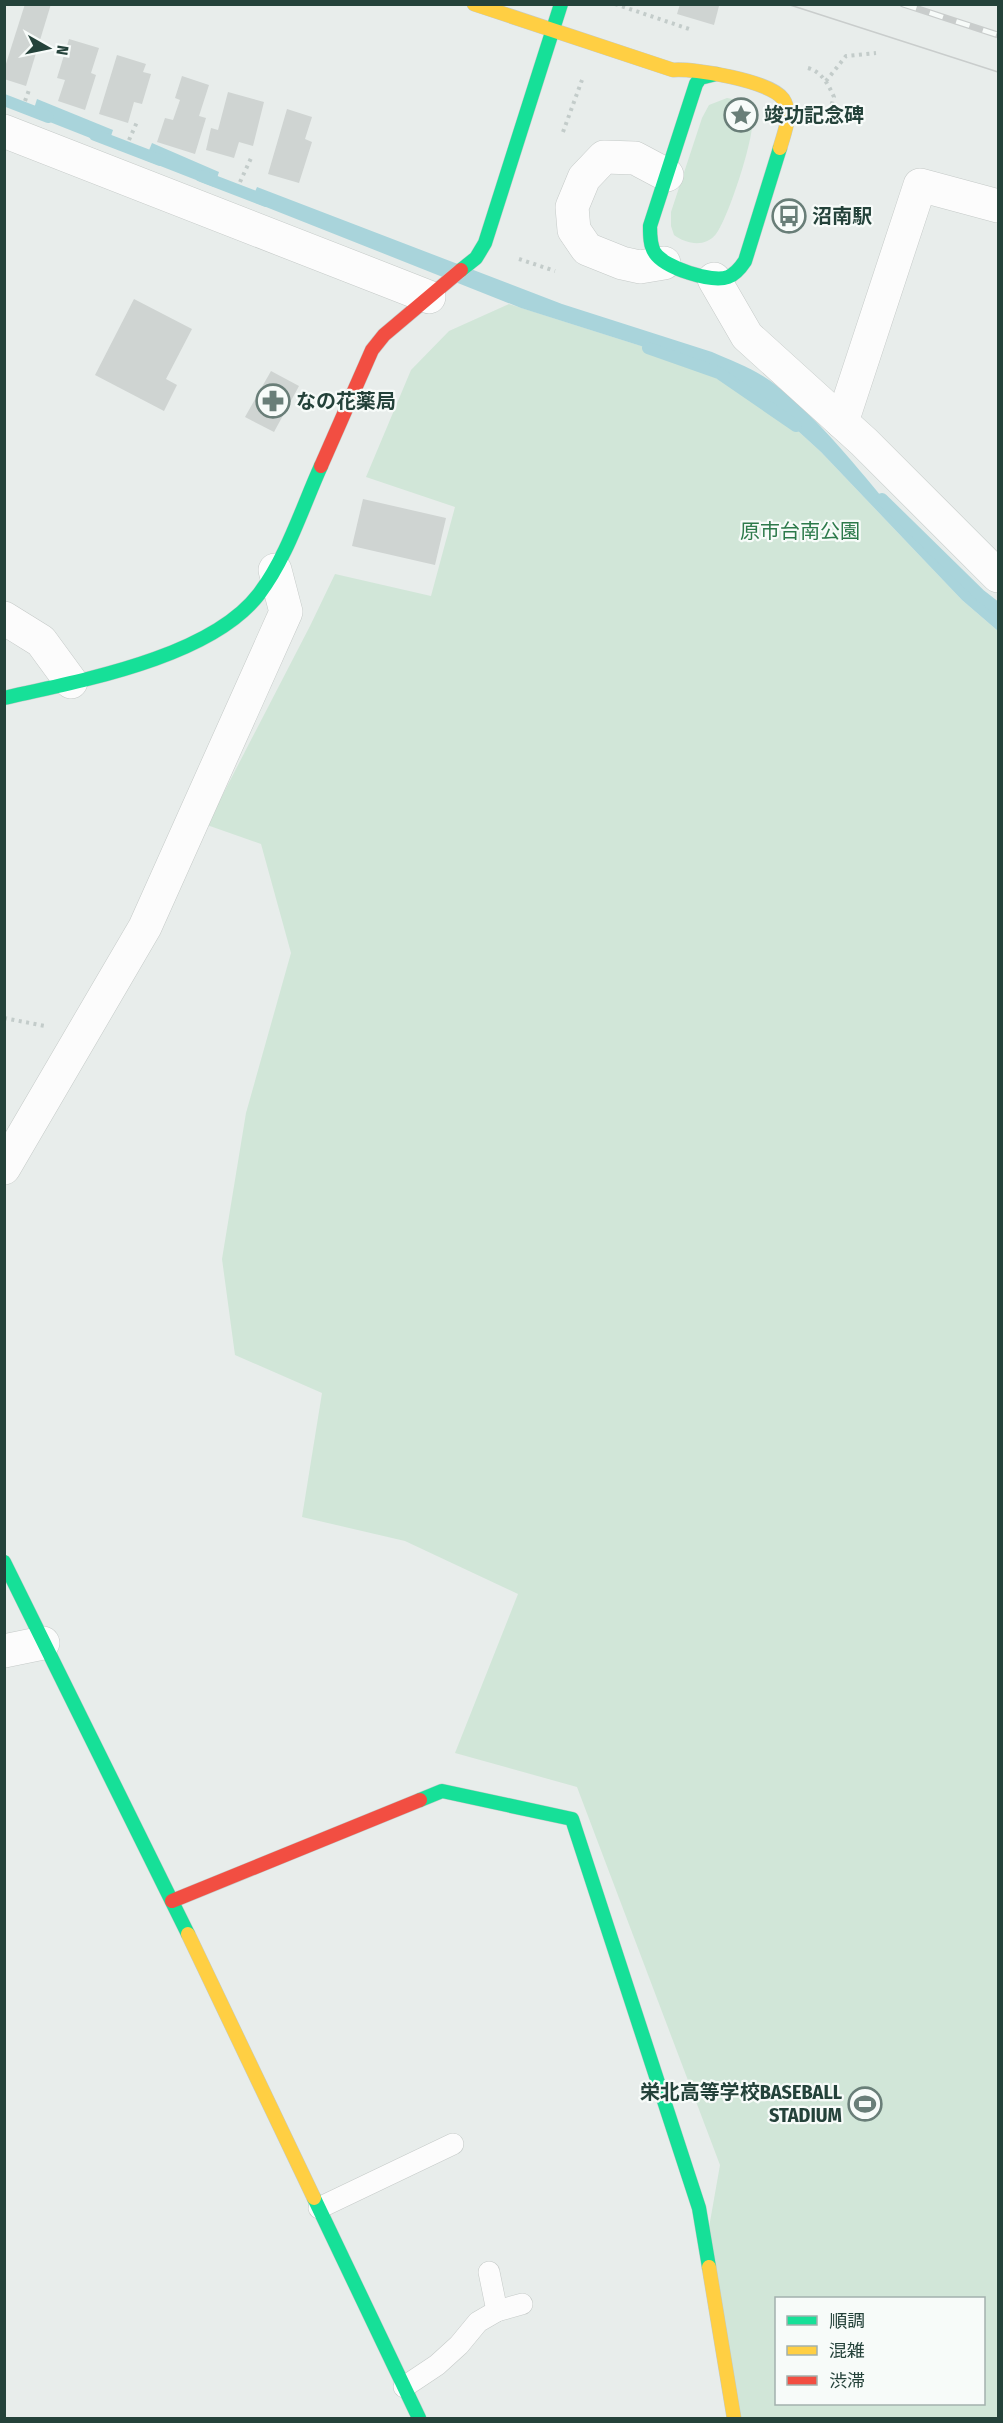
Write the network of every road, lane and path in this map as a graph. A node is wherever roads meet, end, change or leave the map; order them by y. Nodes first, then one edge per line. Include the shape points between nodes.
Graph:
1 (474, 4) edge
2 (561, 4) edge
3 (553, 32) junction
4 (876, 53) dead end
5 (673, 70) junction
6 (716, 74) junction
7 (826, 81) dead end
8 (691, 102) junction
9 (4, 131) edge
10 (252, 156) dead end
11 (248, 165) dead end
12 (668, 175) junction
13 (999, 206) edge
14 (518, 259) dead end
15 (664, 263) junction
16 (512, 266) dead end
17 (714, 279) junction
18 (429, 297) junction
19 (842, 422) junction
20 (275, 570) junction
21 (999, 576) edge
22 (4, 618) edge
23 (71, 682) junction
24 (4, 698) edge
25 (4, 1168) edge
26 (4, 1562) edge
27 (43, 1643) junction
28 (4, 1651) edge
29 (172, 1901) junction
30 (453, 2144) dead end
31 (319, 2208) junction
32 (489, 2272) dead end
33 (522, 2304) dead end
34 (497, 2311) junction
35 (404, 2387) junction
36 (419, 2418) edge
37 (734, 2418) edge

1 - 3 street
2 - 3 street
3 - 5 street
3 - 18 street via 485,243 476,258
4 - 7 path via 846,56
5 - 6 street
5 - 8 street via 683,79
6 - 8 street via 700,78
6 - 17 street via 782,96 788,121 745,261 727,278
8 - 12 street
9 - 18 street
10 - 11 path
12 - 15 street via 650,226 654,253
12 - 15 street via 635,158 604,157 584,178 572,207 574,230 587,249 640,267
13 - 19 street via 920,184
14 - 16 path
15 - 17 street
17 - 19 street via 747,336
18 - 20 street via 372,350
19 - 21 street
20 - 23 street via 255,599 224,625 179,650
20 - 25 street via 286,612 145,927
22 - 23 street via 42,641
23 - 24 street
26 - 27 street
27 - 28 street
27 - 29 street
29 - 31 street
29 - 37 street via 442,1791 572,1819 699,2208
30 - 31 lane
31 - 35 street
32 - 34 lane
33 - 34 lane
34 - 35 lane via 478,2322 437,2366
35 - 36 street

